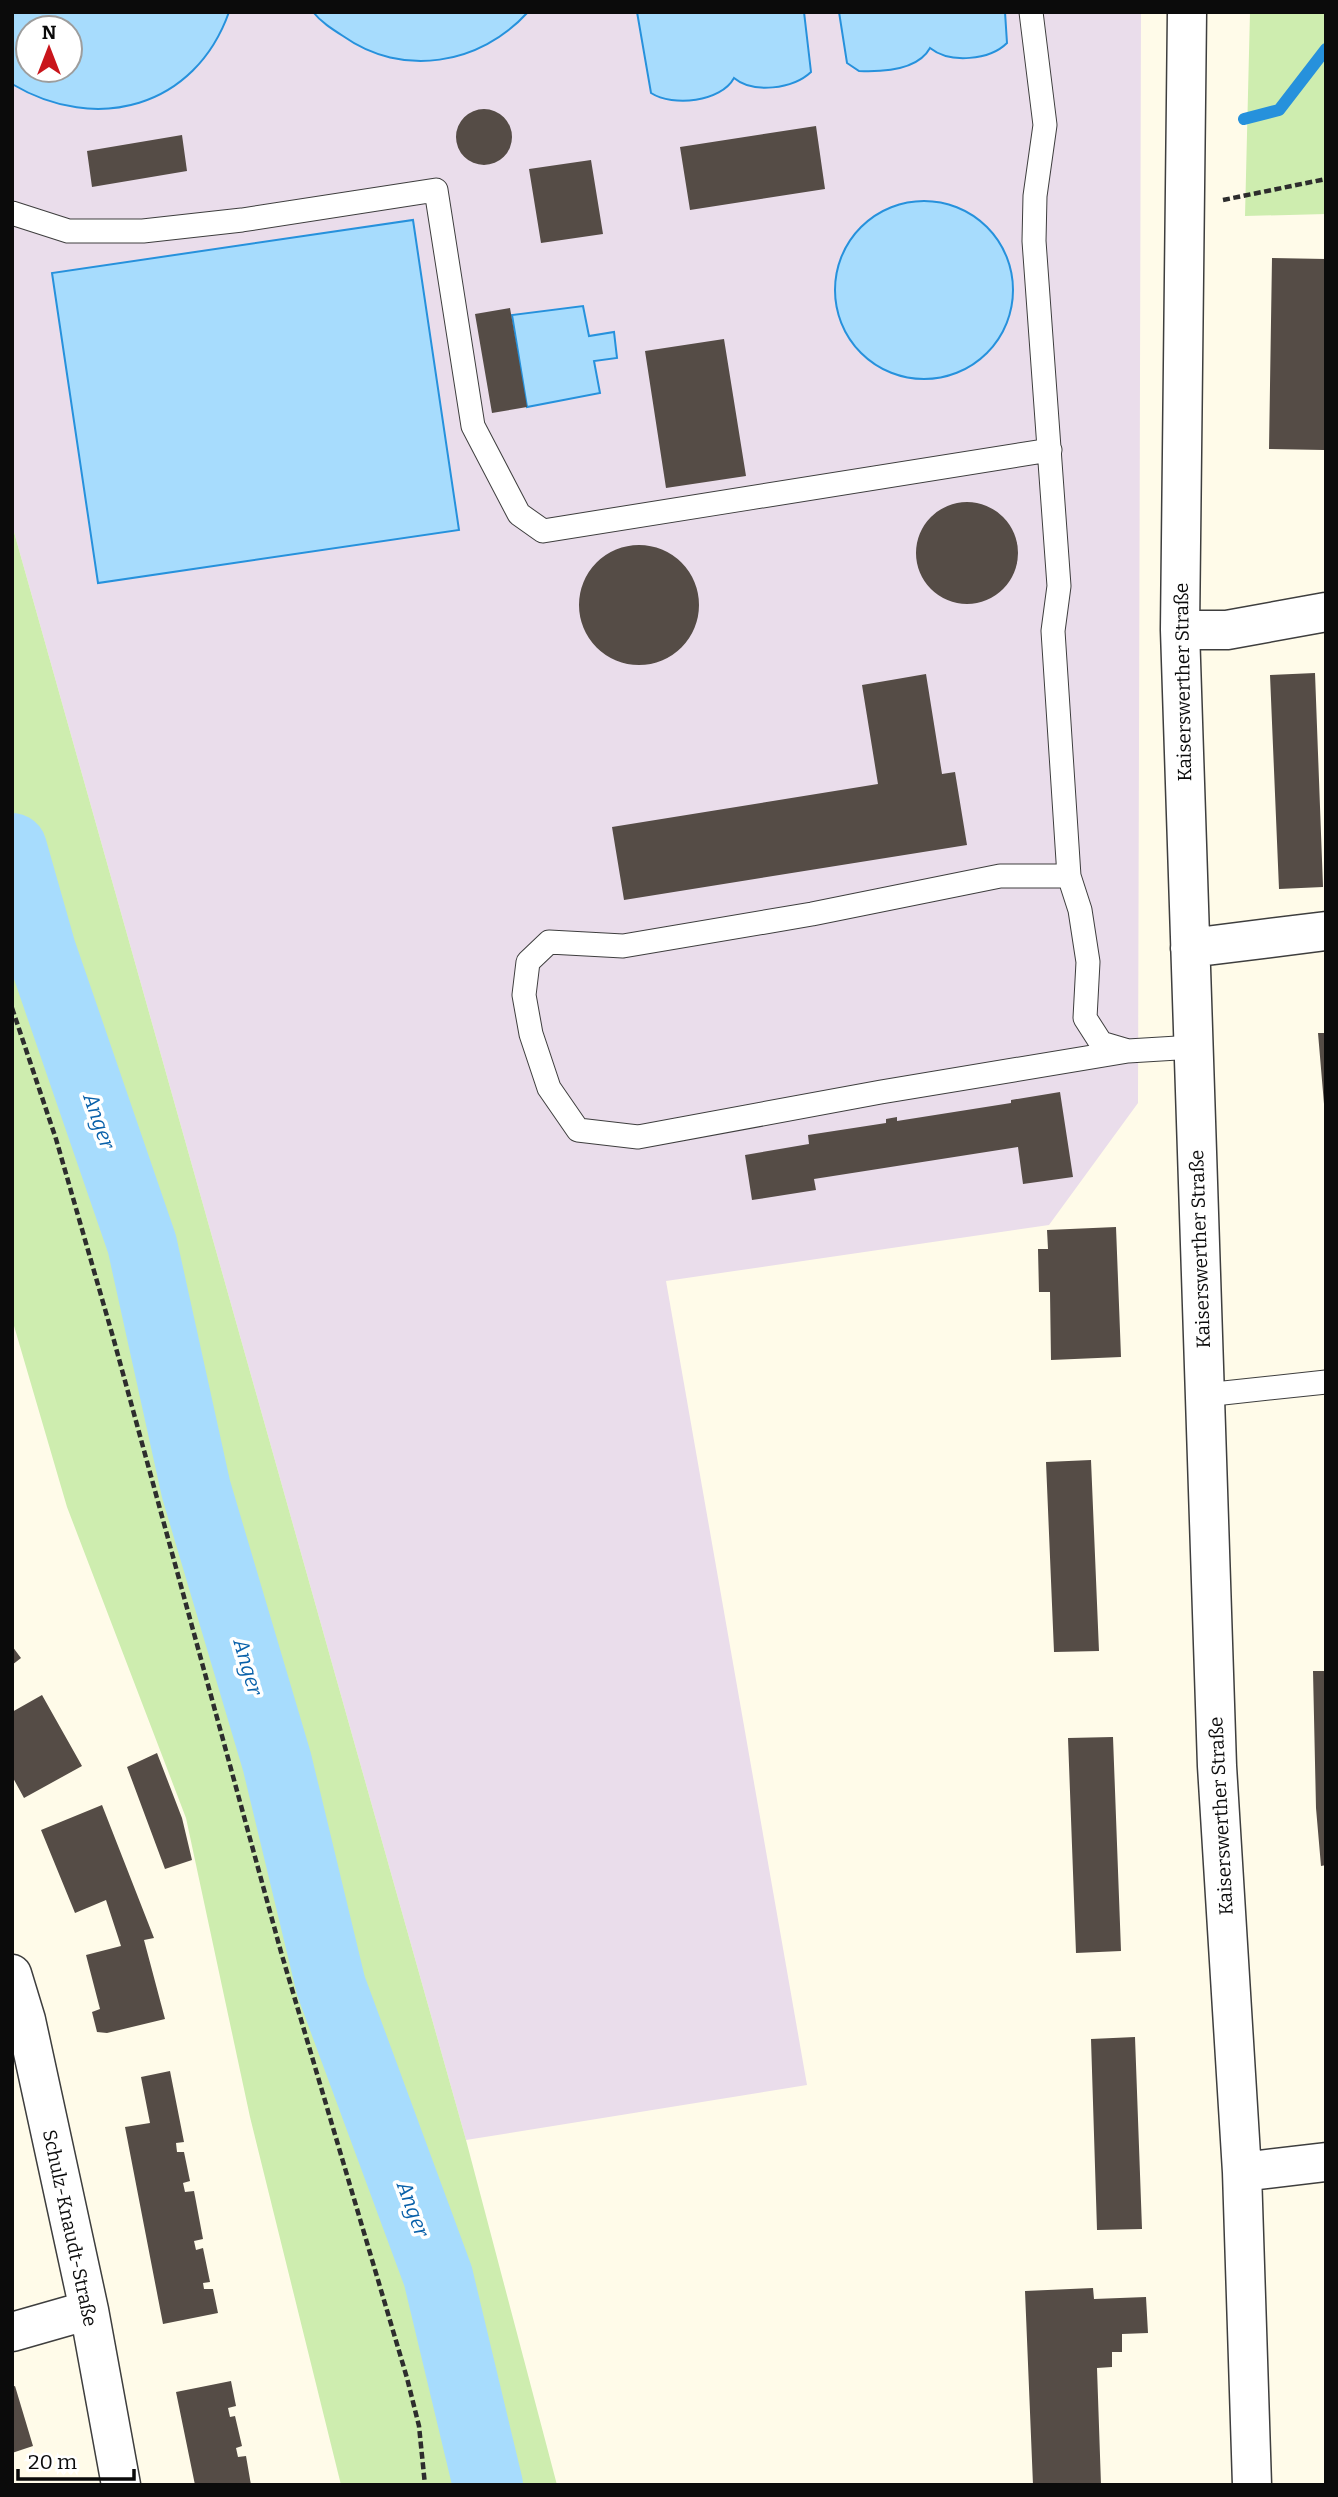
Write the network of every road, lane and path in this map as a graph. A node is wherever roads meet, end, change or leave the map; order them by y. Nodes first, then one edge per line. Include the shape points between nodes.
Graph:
1 (1031, 12) edge
2 (1187, 12) edge
3 (1326, 179) edge
4 (1185, 208) junction
5 (12, 213) edge
6 (1050, 450) junction
7 (1326, 612) edge
8 (1180, 630) junction
9 (1069, 876) junction
10 (1326, 931) edge
11 (1190, 948) junction
12 (12, 1008) edge
13 (1194, 1047) junction
14 (1128, 1051) junction
15 (1326, 1382) edge
16 (1205, 1395) junction
17 (12, 1974) edge
18 (1326, 2162) edge
19 (1242, 2172) junction
20 (89, 2310) junction
21 (12, 2332) edge
22 (121, 2485) edge
23 (425, 2485) edge
24 (1252, 2485) edge

1 - 6 lane via 1045,125 1034,242
2 - 4 street, Kaiserswerther Straße
3 - 4 path
4 - 8 street, Kaiserswerther Straße
5 - 6 lane via 68,230 143,230 436,190 473,426 519,514 544,531
6 - 9 lane via 1059,586 1053,631
7 - 8 street via 1227,630
8 - 11 street, Kaiserswerther Straße
9 - 14 lane via 1088,962 1085,1018 1101,1043
9 - 14 lane via 1000,876 623,946 549,942 528,962 524,995 531,1034 549,1088 578,1130 638,1137
10 - 11 street
11 - 13 street, Kaiserswerther Straße
12 - 23 path via 102,1297 277,1939 407,2378 419,2426
13 - 14 lane
13 - 16 street, Kaiserswerther Straße
15 - 16 lane
16 - 19 street, Kaiserswerther Straße via 1217,1766
17 - 20 street, Schulz-Knaudt-Straße
18 - 19 street
19 - 24 street, Kaiserswerther Straße
20 - 21 street
20 - 22 street, Schulz-Knaudt-Straße

